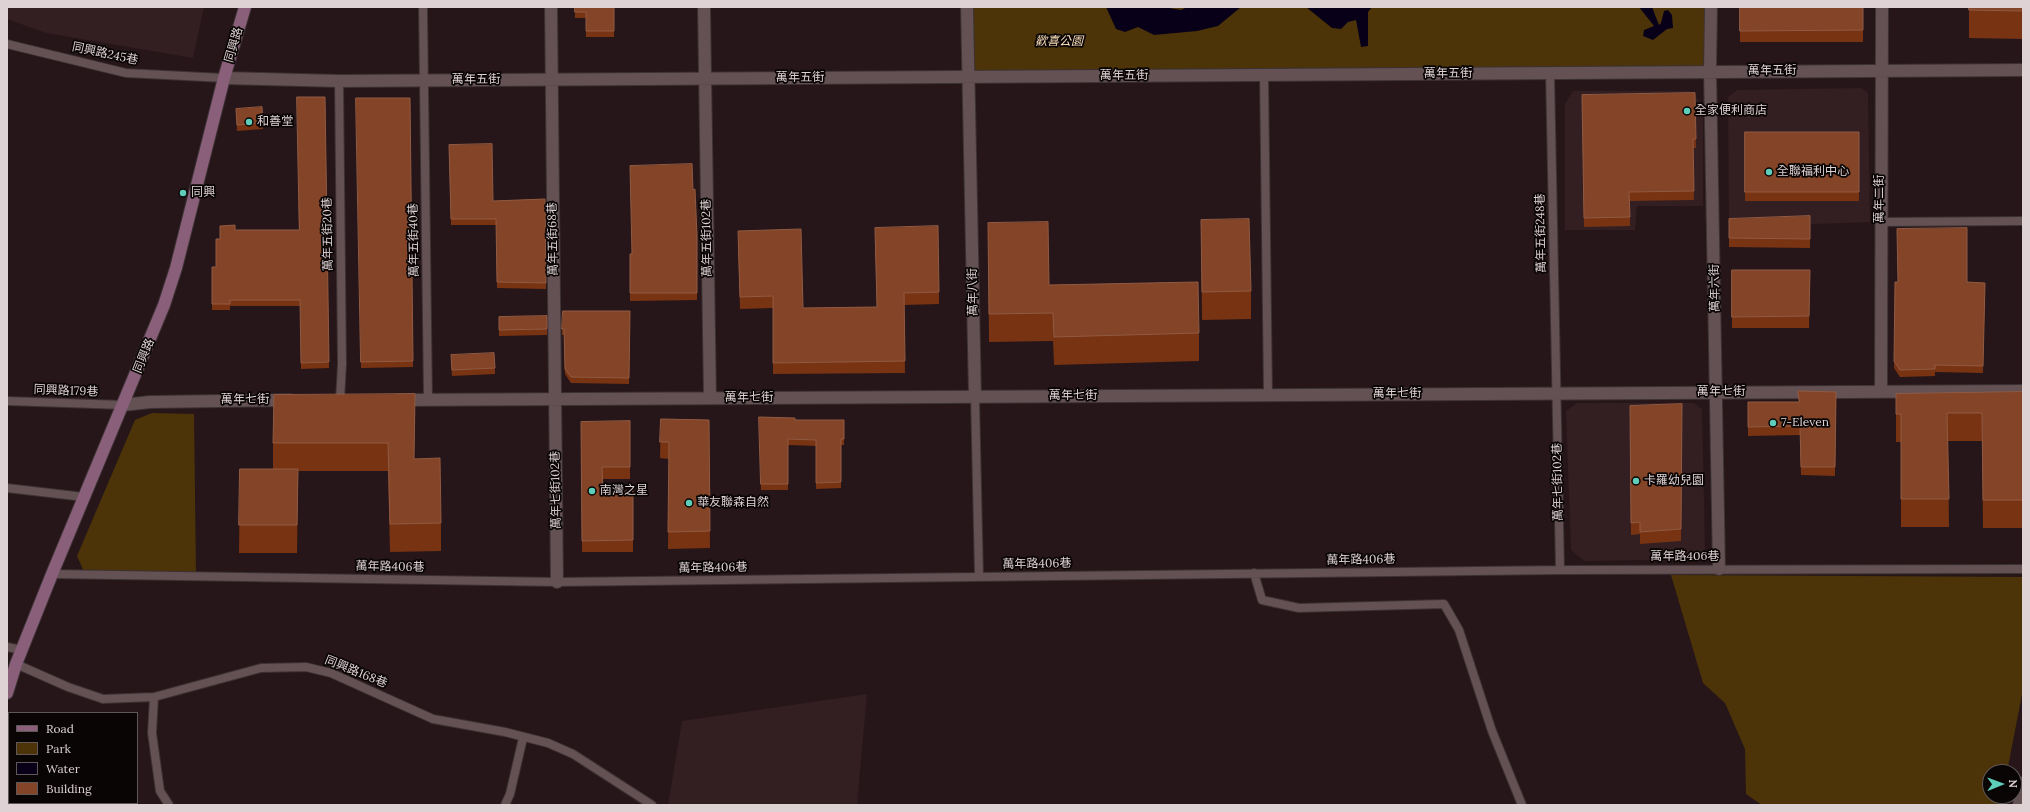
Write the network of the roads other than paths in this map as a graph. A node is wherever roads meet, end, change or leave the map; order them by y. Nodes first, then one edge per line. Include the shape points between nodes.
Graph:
1 (245, 7) edge
2 (423, 7) edge
3 (551, 7) edge
4 (704, 7) edge
5 (967, 7) edge
6 (1711, 7) edge
7 (1882, 7) edge
8 (7, 44) edge
9 (1881, 70) junction
10 (2023, 70) edge
11 (1710, 71) junction
12 (1550, 73) junction
13 (1264, 75) junction
14 (969, 77) junction
15 (224, 78) junction
16 (704, 79) junction
17 (552, 80) junction
18 (339, 81) junction
19 (424, 81) junction
20 (2023, 221) edge
21 (1880, 222) junction
22 (2023, 391) edge
23 (1717, 392) junction
24 (1881, 392) junction
25 (1556, 393) junction
26 (1268, 395) junction
27 (975, 397) junction
28 (710, 398) junction
29 (428, 399) junction
30 (555, 399) junction
31 (301, 400) edge
32 (324, 400) edge
33 (340, 400) junction
34 (355, 400) edge
35 (384, 400) edge
36 (7, 401) edge
37 (123, 405) junction
38 (7, 488) edge
39 (84, 497) junction
40 (1720, 569) junction
41 (2023, 569) edge
42 (1560, 570) junction
43 (1254, 573) junction
44 (52, 574) junction
45 (979, 576) junction
46 (557, 582) junction
47 (7, 646) edge
48 (22, 650) junction
49 (16, 664) junction
50 (7, 693) edge
51 (154, 697) junction
52 (522, 738) junction
53 (2023, 783) edge
54 (169, 805) edge
55 (505, 805) edge
56 (652, 805) edge
57 (1522, 805) edge
58 (2019, 805) edge

1 - 15 street, 同興路
2 - 19 lane, 萬年五街40巷
3 - 17 street, 萬年五街68巷
4 - 16 street, 萬年五街102巷
5 - 14 street, 萬年八街
6 - 11 street, 萬年六街
7 - 9 street, 萬年二街
8 - 15 lane, 同興路245巷 via 126,73
9 - 10 street, 萬年五街
9 - 11 street, 萬年五街
9 - 21 street, 萬年二街
11 - 12 street, 萬年五街
11 - 23 street, 萬年六街
12 - 13 street, 萬年五街
12 - 25 lane, 萬年五街248巷
13 - 14 street, 萬年五街
13 - 26 lane
14 - 16 street, 萬年五街
14 - 27 street, 萬年八街
15 - 18 street, 萬年五街
15 - 37 street, 同興路 via 176,268 164,305
16 - 17 street, 萬年五街
16 - 28 street, 萬年五街102巷
17 - 19 street, 萬年五街
17 - 30 street, 萬年五街68巷
18 - 19 street, 萬年五街
18 - 33 lane, 萬年五街20巷 via 342,364
19 - 29 lane, 萬年五街40巷
20 - 21 lane
21 - 24 street, 萬年二街
22 - 24 street, 萬年七街
23 - 24 street, 萬年七街
23 - 25 street, 萬年七街
23 - 40 street, 萬年六街
25 - 26 street, 萬年七街
25 - 42 lane, 萬年七街102巷
26 - 27 street, 萬年七街
27 - 28 street, 萬年七街
27 - 45 lane, 萬年八街
28 - 30 street, 萬年七街
29 - 30 street, 萬年七街
29 - 35 street, 萬年七街
30 - 46 street, 萬年七街102巷
31 - 37 street, 萬年七街 via 157,402
32 - 33 street
33 - 34 street
36 - 37 lane, 同興路179巷
37 - 39 street, 同興路
38 - 39 lane
39 - 44 street, 同興路
40 - 41 lane, 萬年路406巷
40 - 42 lane, 萬年路406巷
42 - 43 lane, 萬年路406巷
43 - 45 lane, 萬年路406巷
43 - 57 lane via 1262,600 1299,608 1444,604 1459,630 1492,731
44 - 46 lane, 萬年路406巷
44 - 48 street, 同興路
45 - 46 lane, 萬年路406巷
47 - 48 lane
48 - 49 street, 同興路
49 - 50 street, 同興路
49 - 51 lane, 同興路168巷 via 104,698
51 - 52 lane, 同興路168巷 via 261,668 306,666 331,672 433,719 505,732
51 - 54 lane via 152,733 155,755 160,791
52 - 55 lane via 510,794
52 - 56 lane, 同興路168巷 via 548,744 573,754
53 - 58 street

